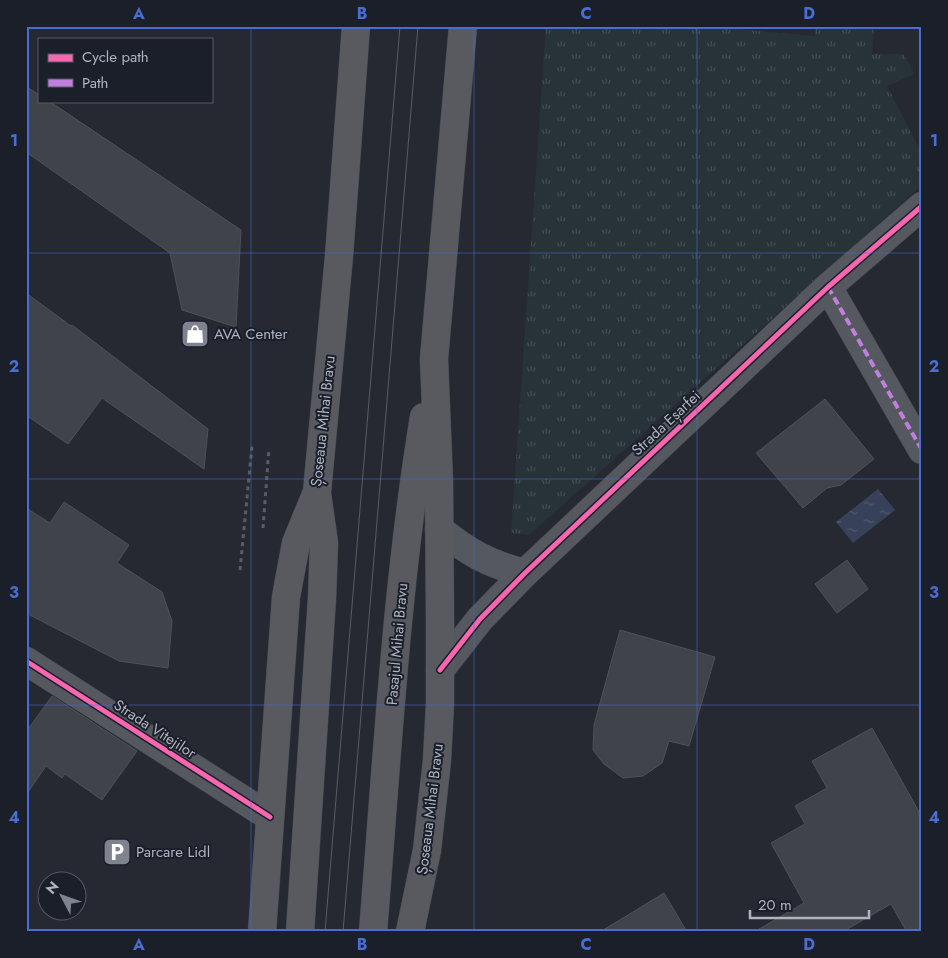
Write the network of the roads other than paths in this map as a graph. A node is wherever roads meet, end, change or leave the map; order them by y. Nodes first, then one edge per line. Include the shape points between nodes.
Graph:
1 (356, 26) edge
2 (463, 26) edge
3 (922, 206) edge
4 (828, 287) junction
5 (434, 358) junction
6 (922, 450) edge
7 (317, 492) junction
8 (439, 529) junction
9 (525, 573) junction
10 (26, 661) edge
11 (440, 670) junction
12 (270, 818) junction
13 (262, 932) edge
14 (300, 932) edge
15 (373, 932) edge
16 (410, 932) edge

1 - 7 main road, Șoseaua Mihai Bravu
2 - 5 main road, Șoseaua Mihai Bravu
3 - 4 street, Strada Eșarfei
4 - 6 street
4 - 9 street, Strada Eșarfei
5 - 8 main road, Șoseaua Mihai Bravu
5 - 15 main road, Pasajul Mihai Bravu via 414,478
7 - 12 main road, Șoseaua Mihai Bravu via 296,542 286,597
7 - 14 main road via 324,543
8 - 9 street via 467,552
8 - 11 main road, Șoseaua Mihai Bravu
9 - 11 street, Strada Eșarfei via 480,619
10 - 12 street, Strada Vitejilor
11 - 16 main road, Șoseaua Mihai Bravu via 437,760
12 - 13 main road, Șoseaua Mihai Bravu

